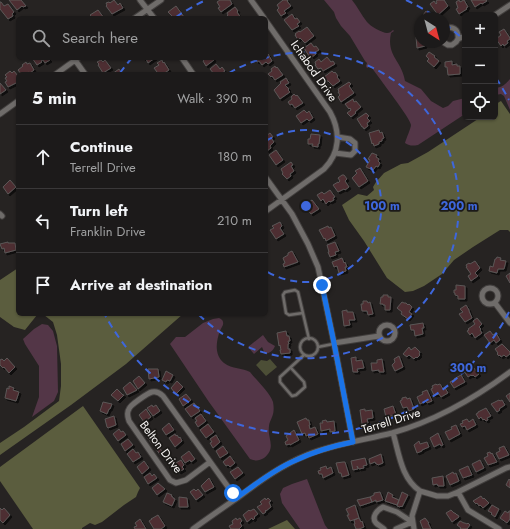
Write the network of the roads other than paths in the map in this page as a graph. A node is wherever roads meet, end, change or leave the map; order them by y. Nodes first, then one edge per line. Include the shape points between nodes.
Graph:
1 (140, 0) edge
2 (161, 0) edge
3 (251, 0) edge
4 (510, 5) edge
5 (148, 9) junction
6 (498, 13) edge
7 (138, 16) edge
8 (153, 16) edge
9 (263, 16) edge
10 (268, 24) edge
11 (450, 27) edge
12 (462, 37) edge
13 (458, 39) junction
14 (450, 45) edge
15 (76, 60) edge
16 (78, 60) edge
17 (183, 60) edge
18 (59, 72) edge
19 (84, 72) edge
20 (192, 72) edge
21 (16, 102) edge
22 (0, 114) edge
23 (338, 137) junction
24 (335, 153) junction
25 (268, 181) edge
26 (281, 200) junction
27 (268, 210) edge
28 (495, 303) dead end
29 (303, 312) junction
30 (510, 323) edge
31 (379, 336) dead end
32 (309, 338) junction
33 (334, 343) junction
34 (318, 347) junction
35 (304, 355) junction
36 (291, 368) junction
37 (510, 372) edge
38 (393, 433) junction
39 (353, 442) junction
40 (210, 462) junction
41 (510, 468) edge
42 (420, 491) junction
43 (458, 492) junction
44 (236, 498) junction
45 (412, 522) junction
46 (193, 529) edge
47 (384, 529) edge
48 (396, 529) edge
49 (414, 529) edge
50 (500, 529) edge

1 - 5 street
2 - 5 street
3 - 9 street
4 - 6 street
5 - 7 street
5 - 8 street
10 - 23 street, Ichabod Drive via 330,112
11 - 13 street via 458,33
12 - 13 street
13 - 14 street
15 - 18 street
16 - 19 street
17 - 20 street
21 - 22 street
23 - 24 street, Ichabod Drive
23 - 24 street via 352,140 355,143 355,151 351,155
24 - 26 street, Ichabod Drive via 321,172
25 - 26 street
26 - 27 street, Ichabod Drive
26 - 33 street via 292,214 318,267
28 - 30 street
29 - 29 lane via 298,292 285,292 283,295 286,313 289,315
29 - 32 lane
31 - 33 street
32 - 34 lane via 316,342
32 - 35 lane via 301,345
33 - 34 lane
33 - 39 street
34 - 35 lane via 314,355
35 - 36 lane
36 - 36 lane via 280,377 280,382 292,396 305,387 304,382
37 - 38 street, Terrell Drive via 454,408
38 - 39 street, Terrell Drive
38 - 42 street via 404,472
39 - 44 street, Terrell Drive via 293,461 263,478
40 - 40 street, Belton Drive via 163,396 151,392 130,406 127,415 129,421 170,480 176,483 186,480
40 - 44 street, Belton Drive
41 - 43 street
42 - 43 street via 437,496 448,496
42 - 45 street
43 - 50 street via 468,510
44 - 46 street, Terrell Drive
45 - 47 street via 383,507 374,518
45 - 48 street
45 - 49 street

